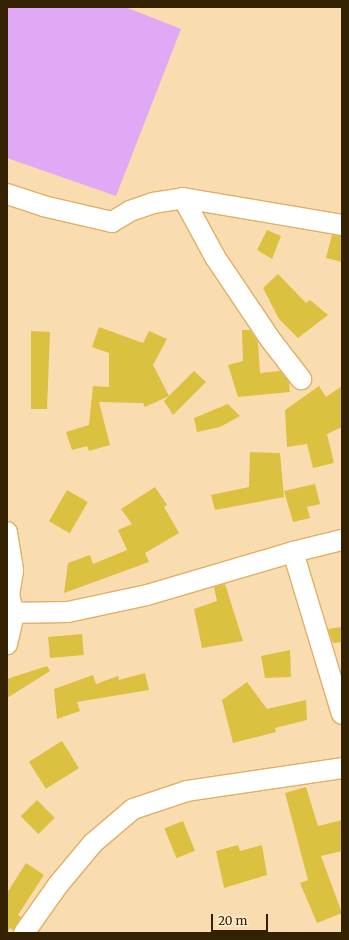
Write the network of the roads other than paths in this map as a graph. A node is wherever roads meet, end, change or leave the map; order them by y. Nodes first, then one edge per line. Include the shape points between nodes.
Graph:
1 (7, 194) edge
2 (183, 198) junction
3 (342, 225) edge
4 (301, 379) dead end
5 (7, 532) edge
6 (342, 540) edge
7 (293, 552) junction
8 (11, 613) edge
9 (7, 644) edge
10 (342, 714) edge
11 (342, 768) edge
12 (24, 933) edge

1 - 2 street via 43,206 112,222 153,203
2 - 3 street
2 - 4 street via 215,257 270,339
5 - 8 street via 13,571
6 - 7 street
7 - 8 street via 147,595 68,612
7 - 10 street
8 - 9 street
11 - 12 street via 187,791 133,809 93,843 58,885

